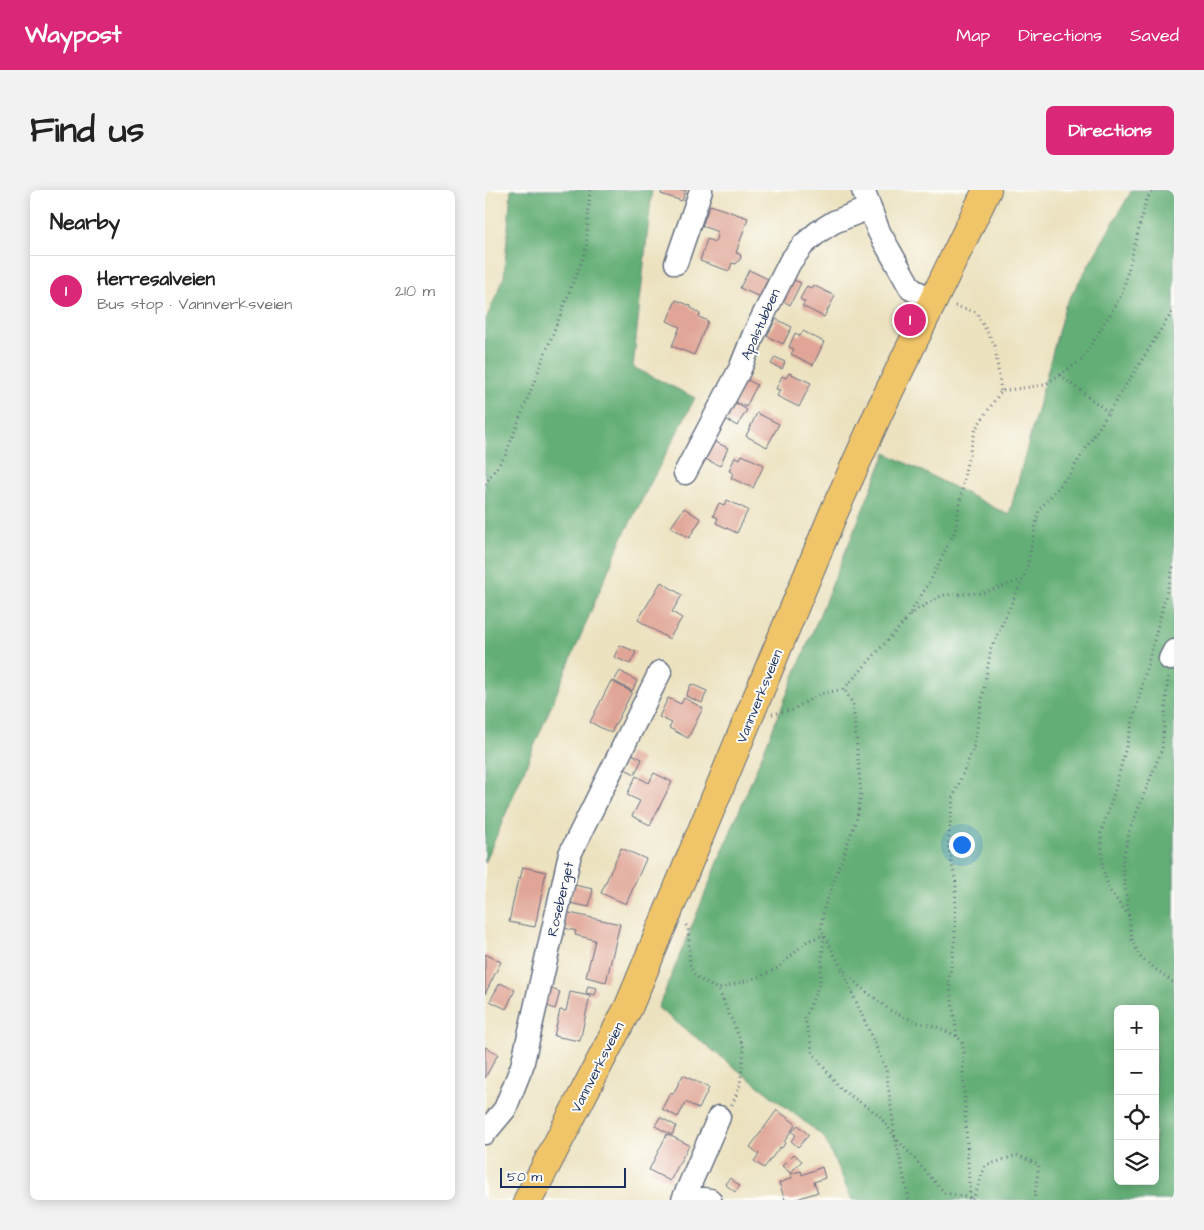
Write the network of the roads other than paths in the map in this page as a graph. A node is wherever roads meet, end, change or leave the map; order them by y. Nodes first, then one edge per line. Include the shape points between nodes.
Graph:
1 (701, 190) edge
2 (987, 190) edge
3 (866, 199) edge
4 (676, 263) dead end
5 (933, 300) junction
6 (685, 473) dead end
7 (659, 672) dead end
8 (719, 1116) road end
9 (485, 1133) edge
10 (528, 1200) edge
11 (683, 1200) edge
12 (691, 1200) edge
13 (710, 1200) edge

1 - 4 street
2 - 5 main road, Vannverksveien
3 - 5 street via 879,232 911,289
3 - 6 street, Apalstubben via 818,232 790,262 740,369
5 - 10 main road, Vannverksveien via 834,512 629,1006
7 - 9 street, Roseberget via 570,854 522,1066 505,1109
8 - 11 street
12 - 13 street

